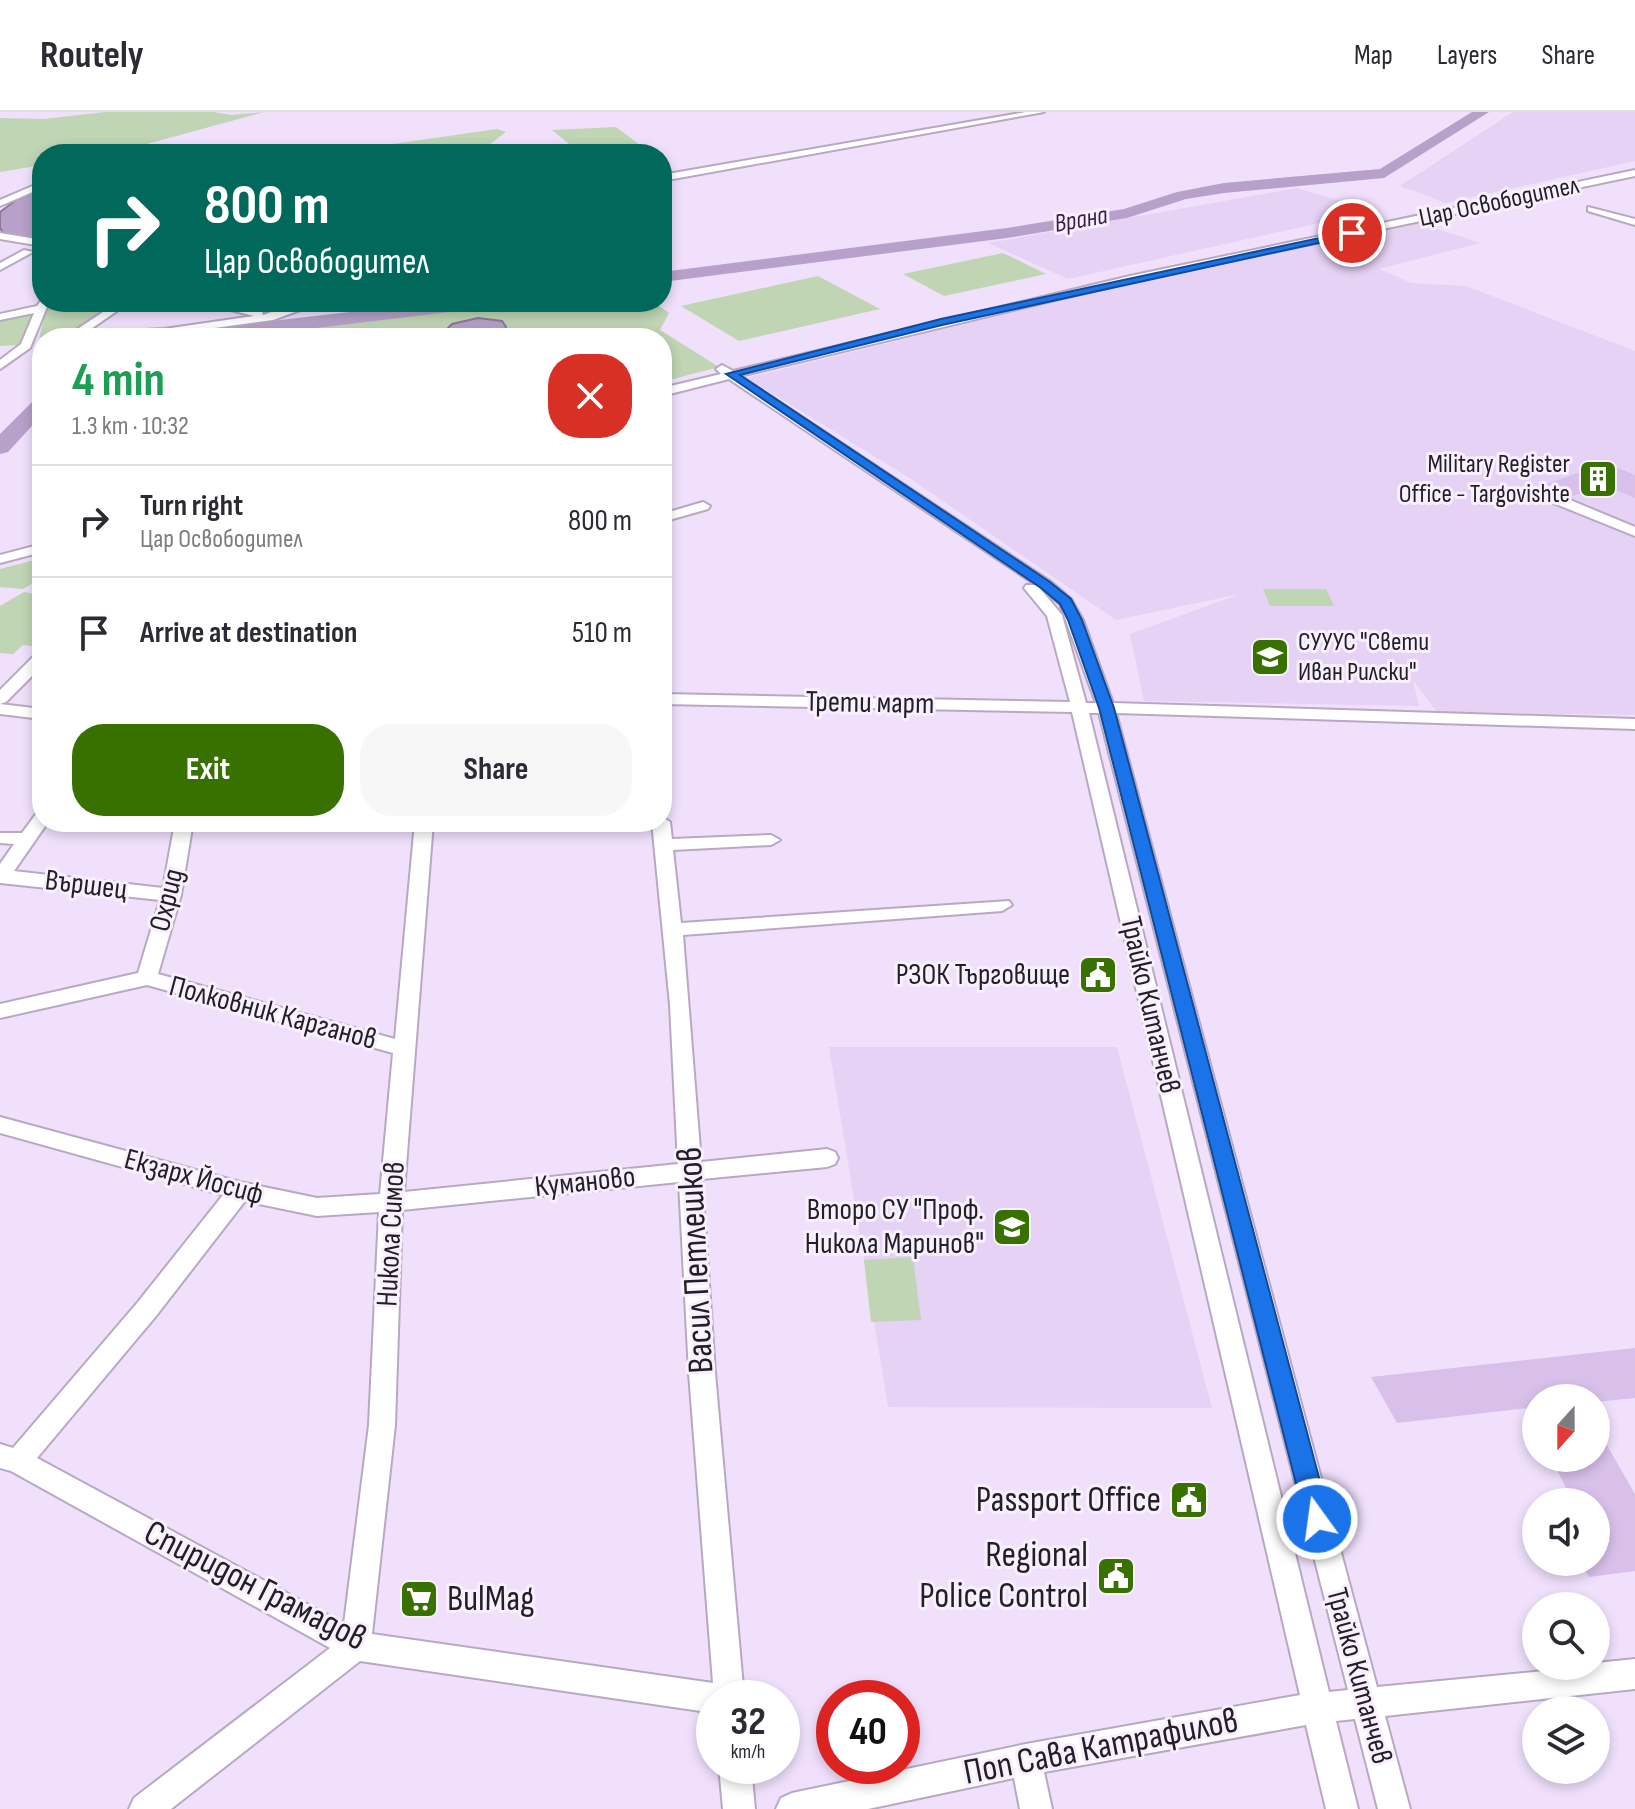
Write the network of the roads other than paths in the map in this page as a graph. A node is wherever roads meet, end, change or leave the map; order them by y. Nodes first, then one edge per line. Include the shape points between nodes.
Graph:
1 (1040, 112) edge
2 (1635, 171) edge
3 (672, 176) edge
4 (32, 189) edge
5 (0, 203) edge
6 (1591, 209) dead end
7 (1635, 222) edge
8 (0, 236) edge
9 (32, 243) edge
10 (32, 250) edge
11 (28, 252) junction
12 (32, 252) edge
13 (0, 267) edge
14 (32, 308) edge
15 (113, 312) edge
16 (128, 312) edge
17 (250, 312) edge
18 (285, 312) edge
19 (0, 317) edge
20 (273, 317) junction
21 (94, 328) edge
22 (101, 328) edge
23 (193, 328) edge
24 (32, 332) edge
25 (32, 344) edge
26 (26, 346) junction
27 (0, 347) edge
28 (0, 366) edge
29 (719, 374) junction
30 (672, 382) edge
31 (672, 389) edge
32 (1541, 493) dead end
33 (703, 506) dead end
34 (672, 515) edge
35 (1635, 532) edge
36 (32, 543) edge
37 (0, 551) edge
38 (32, 551) edge
39 (0, 559) edge
40 (32, 667) edge
41 (0, 699) edge
42 (672, 699) edge
43 (1079, 707) junction
44 (1106, 708) junction
45 (0, 709) edge
46 (32, 713) edge
47 (1635, 724) edge
48 (32, 831) edge
49 (182, 832) edge
50 (423, 832) edge
51 (662, 834) edge
52 (0, 838) edge
53 (26, 839) junction
54 (771, 840) dead end
55 (1, 876) edge
56 (171, 895) junction
57 (1002, 905) dead end
58 (670, 930) junction
59 (147, 978) junction
60 (0, 1011) edge
61 (405, 1049) junction
62 (0, 1125) edge
63 (827, 1158) dead end
64 (692, 1170) junction
65 (240, 1191) junction
66 (391, 1202) junction
67 (9, 1459) edge
68 (356, 1646) junction
69 (1635, 1674) edge
70 (728, 1680) edge
71 (696, 1695) edge
72 (1365, 1703) junction
73 (1317, 1708) junction
74 (1026, 1760) junction
75 (737, 1784) edge
76 (145, 1809) edge
77 (739, 1809) edge
78 (792, 1809) edge
79 (1036, 1809) edge
80 (1342, 1809) edge
81 (1394, 1809) edge

1 - 3 street
2 - 29 street, Цар Освободител
4 - 5 street
6 - 7 street
8 - 9 street
10 - 11 street
11 - 12 street
11 - 13 street
14 - 19 street
15 - 21 street
16 - 22 street
17 - 20 street
18 - 20 street
20 - 23 street
24 - 26 street
25 - 26 street
26 - 27 street
26 - 28 street
29 - 30 street, Цар Освободител
29 - 31 street, Цар Освободител
29 - 43 street, Трайко Китанчев via 1042,597 1054,615
29 - 44 street, Трайко Китанчев via 980,538 1066,602
32 - 35 street
33 - 34 street
36 - 37 street
38 - 39 street
40 - 41 street
42 - 43 street, Трети март
43 - 44 street, Трети март
43 - 73 street, Трайко Китанчев
44 - 47 street, Трети март
44 - 72 street, Трайко Китанчев
45 - 46 street
48 - 53 street
49 - 56 street, Охрид
50 - 61 street, Никола Симов
51 - 54 street
51 - 58 street, Васил Петлешков
52 - 53 street
53 - 55 street
55 - 56 street, Вършец
56 - 59 street, Охрид
57 - 58 street
58 - 64 street, Васил Петлешков
59 - 60 street, Полковник Карганов
59 - 61 street, Полковник Карганов
61 - 66 street, Никола Симов
62 - 65 street, Екзарх Йосиф
63 - 64 street, Куманово
64 - 66 street, Куманово
64 - 70 street, Васил Петлешков via 702,1373
65 - 66 street, Екзарх Йосиф via 317,1207
65 - 67 street via 147,1309
66 - 68 street, Никола Симов via 382,1425
67 - 68 street, Спиридон Грамадов
68 - 71 street, Спиридон Грамадов
68 - 76 street
69 - 72 street, Поп Сава Катрафилов
72 - 73 street, Поп Сава Катрафилов
72 - 81 street, Трайко Китанчев
73 - 74 street, Поп Сава Катрафилов
73 - 80 street, Трайко Китанчев
74 - 78 street, Поп Сава Катрафилов
74 - 79 street
75 - 77 street

